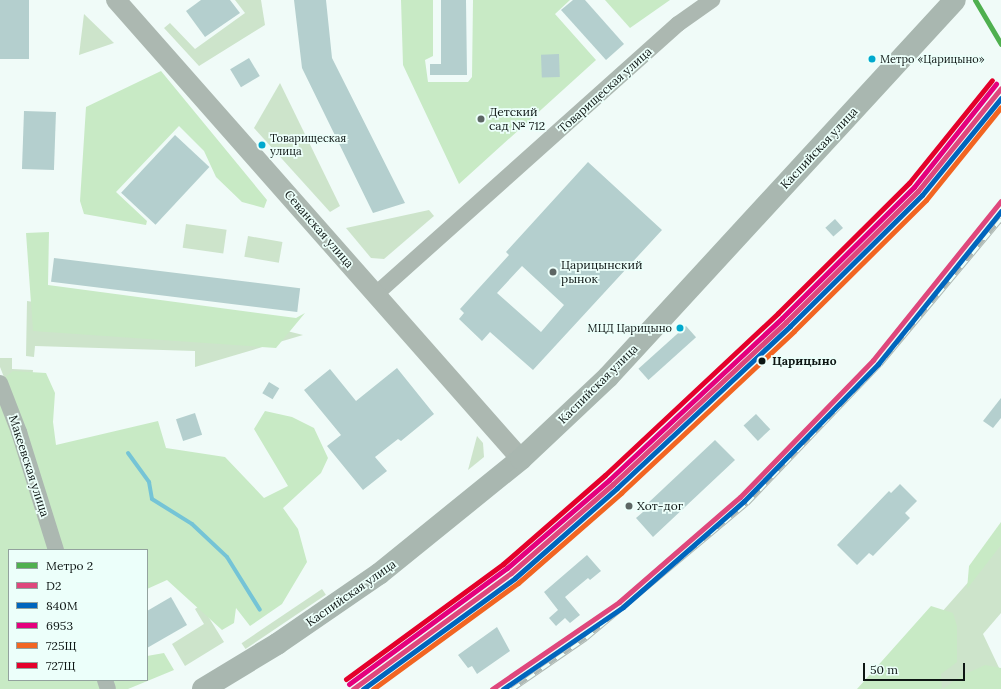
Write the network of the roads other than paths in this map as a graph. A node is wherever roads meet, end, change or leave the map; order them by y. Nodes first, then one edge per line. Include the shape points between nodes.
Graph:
1 (116, 0) edge
2 (955, 0) edge
3 (709, 1) edge
4 (376, 294) junction
5 (0, 383) edge
6 (521, 459) junction
7 (56, 549) edge
8 (203, 689) edge

1 - 4 street, Севанская улица
2 - 6 main road, Каспийская улица via 608,377
3 - 4 street, Товарищеская улица via 672,30
4 - 6 street, Севанская улица
5 - 7 street, Макеевская улица via 19,432
6 - 8 main road, Каспийская улица via 379,574 277,644

